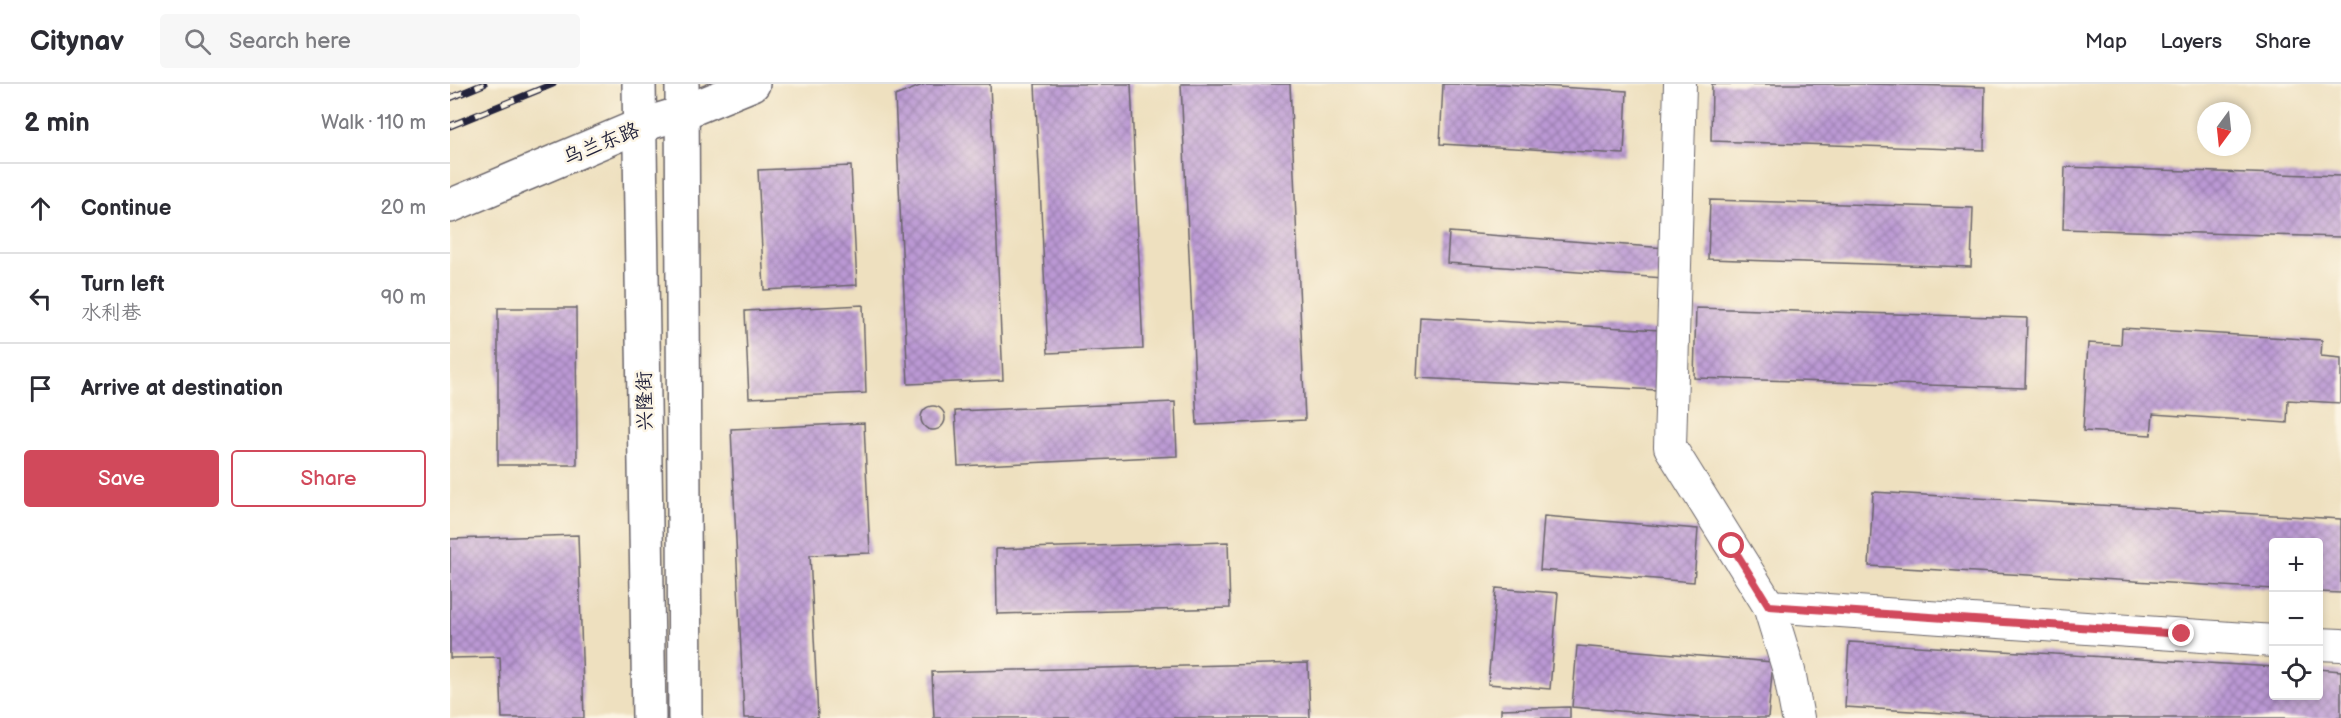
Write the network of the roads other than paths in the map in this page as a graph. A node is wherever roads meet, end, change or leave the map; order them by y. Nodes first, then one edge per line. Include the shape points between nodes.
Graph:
1 (639, 84) edge
2 (753, 84) edge
3 (1680, 84) edge
4 (682, 98) edge
5 (639, 126) junction
6 (450, 206) edge
7 (1769, 606) junction
8 (2269, 641) edge
9 (2323, 644) edge
10 (2341, 645) edge
11 (649, 718) edge
12 (686, 718) edge
13 (1798, 718) edge

1 - 5 main road, 兴隆街
2 - 4 main road, 乌兰东路
3 - 7 street via 1670,447
4 - 5 main road, 乌兰东路
4 - 12 main road, 兴隆街
5 - 6 main road, 乌兰东路
5 - 11 main road, 兴隆街
7 - 8 street
7 - 13 street via 1790,671
9 - 10 street

